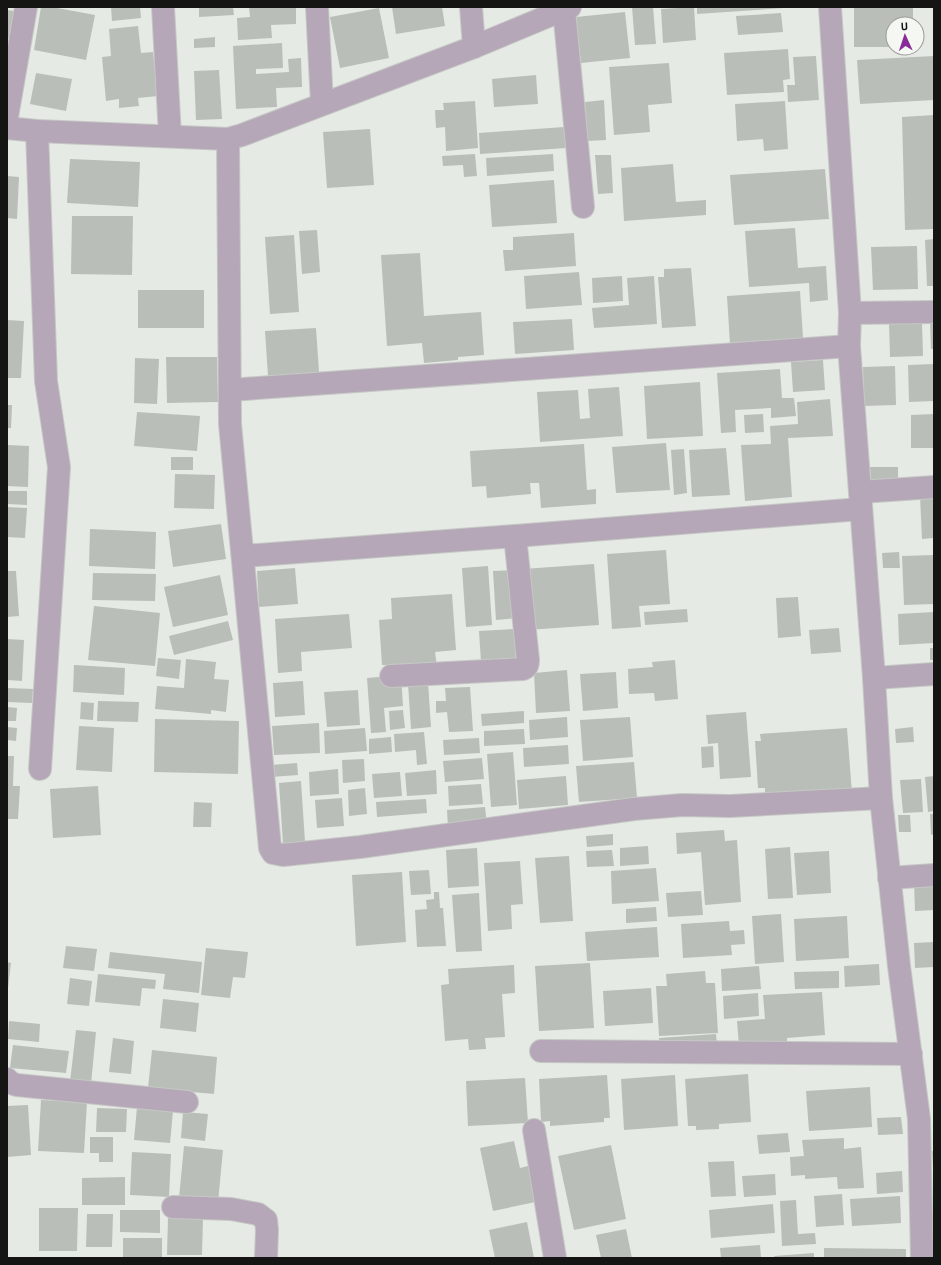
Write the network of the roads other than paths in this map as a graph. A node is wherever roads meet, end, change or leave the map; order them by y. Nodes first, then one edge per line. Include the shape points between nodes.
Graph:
1 (26, 7) edge
2 (163, 7) edge
3 (317, 7) edge
4 (471, 7) edge
5 (830, 7) edge
6 (567, 8) edge
7 (474, 47) junction
8 (322, 104) junction
9 (7, 117) edge
10 (7, 128) edge
11 (37, 131) junction
12 (170, 136) junction
13 (228, 139) junction
14 (583, 207) dead end
15 (934, 312) edge
16 (850, 313) junction
17 (849, 346) junction
18 (230, 390) junction
19 (934, 487) edge
20 (860, 501) junction
21 (515, 536) junction
22 (243, 556) junction
23 (934, 674) edge
24 (391, 676) dead end
25 (874, 678) junction
26 (40, 769) dead end
27 (881, 798) junction
28 (934, 875) edge
29 (889, 878) junction
30 (541, 1051) dead end
31 (911, 1054) junction
32 (7, 1079) edge
33 (187, 1102) dead end
34 (534, 1130) dead end
35 (173, 1207) dead end
36 (266, 1258) edge
37 (555, 1258) edge
38 (922, 1258) edge

1 - 9 street
2 - 12 street
3 - 8 street
4 - 7 street
5 - 16 street
6 - 7 street
6 - 14 street
7 - 8 street
8 - 13 street
10 - 11 street
11 - 12 street
11 - 26 street via 46,381 59,467
12 - 13 street
13 - 18 street
15 - 16 street
16 - 17 street
17 - 18 street
17 - 20 street
18 - 22 street via 230,424
19 - 20 street
20 - 21 street
20 - 25 street
21 - 22 street
21 - 24 street via 528,660 526,668
22 - 27 street via 270,848 274,853 283,855 360,847 634,809
23 - 25 street
25 - 27 street
27 - 29 street
28 - 29 street
29 - 31 street
30 - 31 street
31 - 38 street via 919,1119
32 - 33 street via 11,1084 17,1085
34 - 37 street
35 - 36 street via 231,1209 258,1214 266,1220

